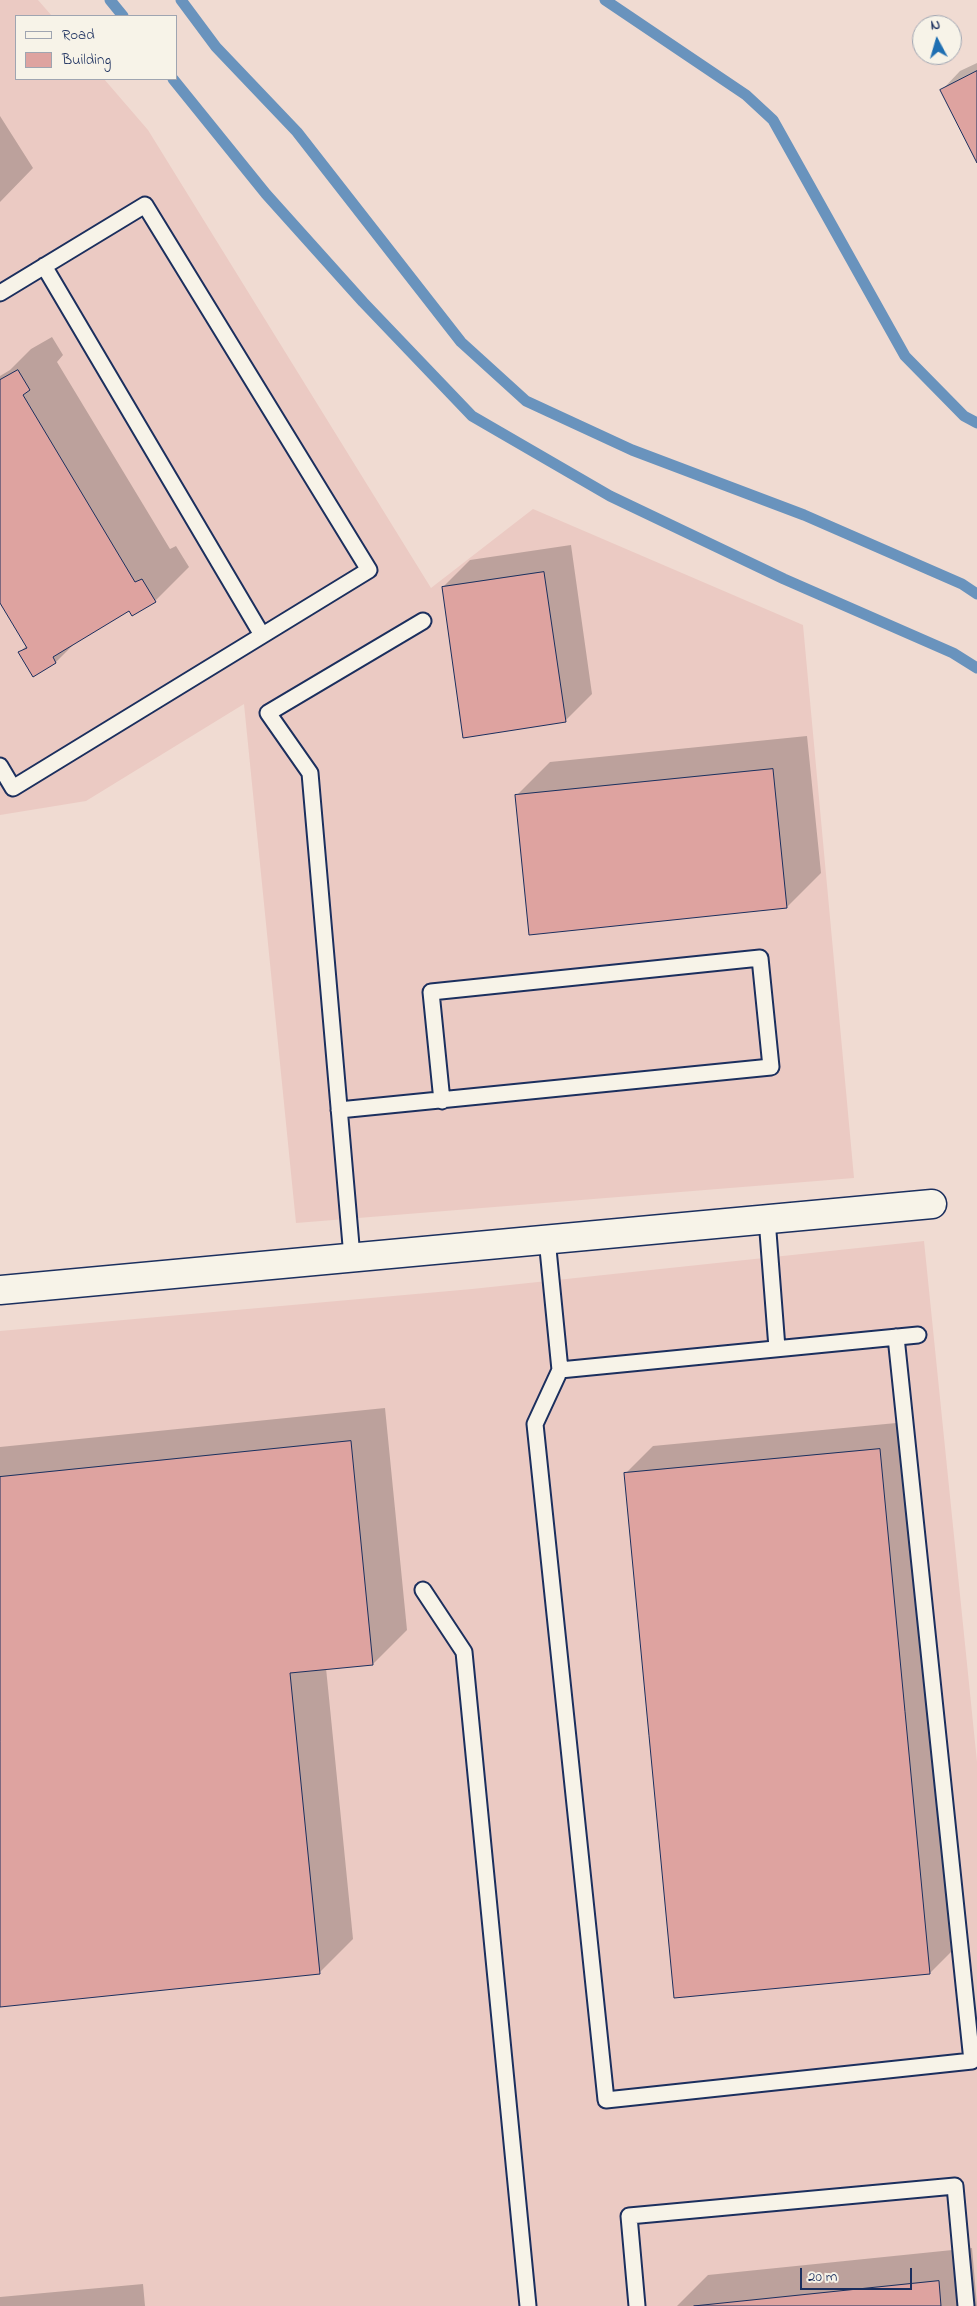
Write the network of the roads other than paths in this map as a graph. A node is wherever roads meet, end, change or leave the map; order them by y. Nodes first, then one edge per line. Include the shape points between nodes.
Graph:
1 (44, 266) junction
2 (0, 293) edge
3 (423, 621) dead end
4 (262, 636) junction
5 (0, 766) edge
6 (442, 1100) junction
7 (339, 1110) junction
8 (932, 1204) dead end
9 (768, 1219) junction
10 (547, 1239) junction
11 (352, 1257) junction
12 (0, 1290) edge
13 (918, 1335) dead end
14 (896, 1337) junction
15 (777, 1348) junction
16 (560, 1370) junction
17 (423, 1590) dead end
18 (528, 2306) edge
19 (637, 2306) edge
20 (966, 2306) edge

1 - 2 lane
1 - 4 lane
1 - 4 lane via 144,205 369,570
3 - 7 lane via 268,713 310,773
4 - 5 lane via 13,788
6 - 6 lane via 771,1066 760,958 431,992
6 - 7 lane
7 - 11 lane
8 - 9 street
9 - 10 street
9 - 15 lane
10 - 11 street
10 - 16 lane
11 - 12 street
13 - 14 lane
14 - 15 lane
14 - 16 lane via 972,2061 606,2100 535,1424
15 - 16 lane
17 - 18 lane via 464,1652
19 - 20 lane via 629,2216 955,2186

